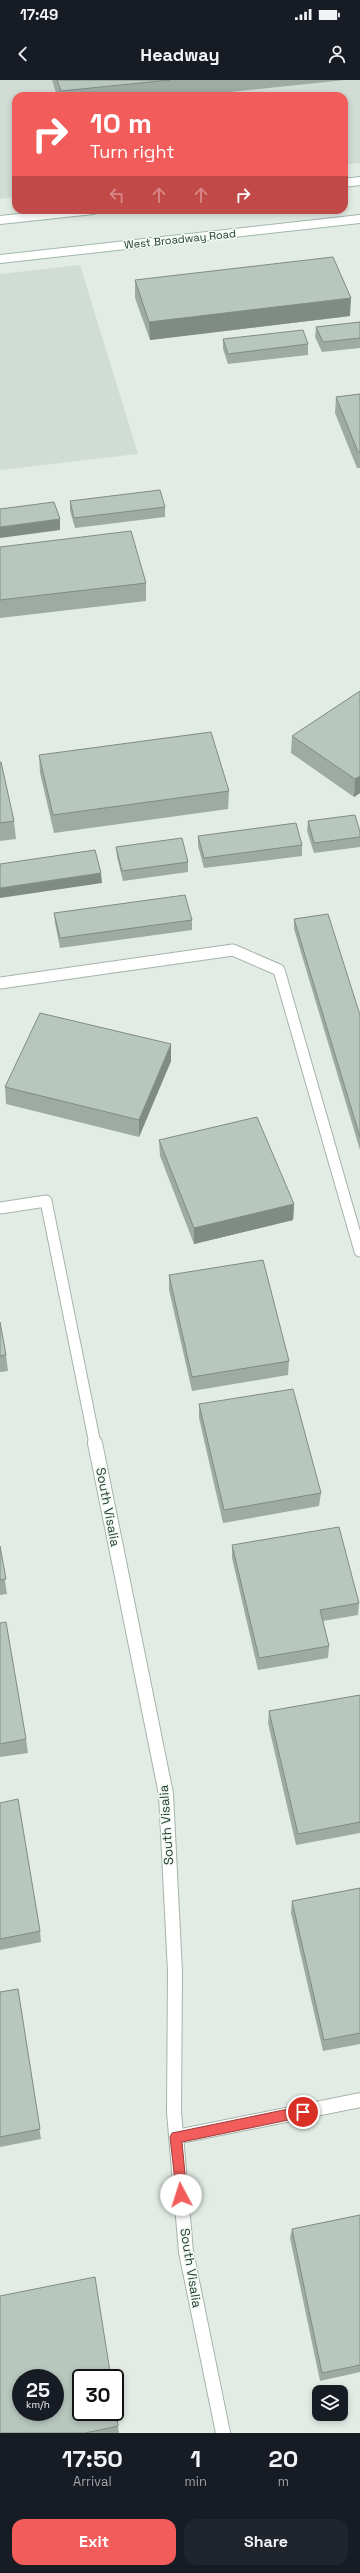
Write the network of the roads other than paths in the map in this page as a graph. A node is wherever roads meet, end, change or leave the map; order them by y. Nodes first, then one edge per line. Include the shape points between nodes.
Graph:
1 (360, 181) edge
2 (348, 182) edge
3 (56, 214) edge
4 (360, 219) edge
5 (0, 220) edge
6 (0, 259) edge
7 (0, 983) edge
8 (0, 1208) edge
9 (360, 1251) edge
10 (360, 2100) edge
11 (176, 2137) junction
12 (223, 2433) edge

1 - 2 street
3 - 5 street
4 - 6 street, West Broadway Road
7 - 9 street via 233,950 279,970
8 - 11 street, South Visalia via 46,1201 166,1794 174,1972
10 - 11 street
11 - 12 street, South Visalia via 186,2252

